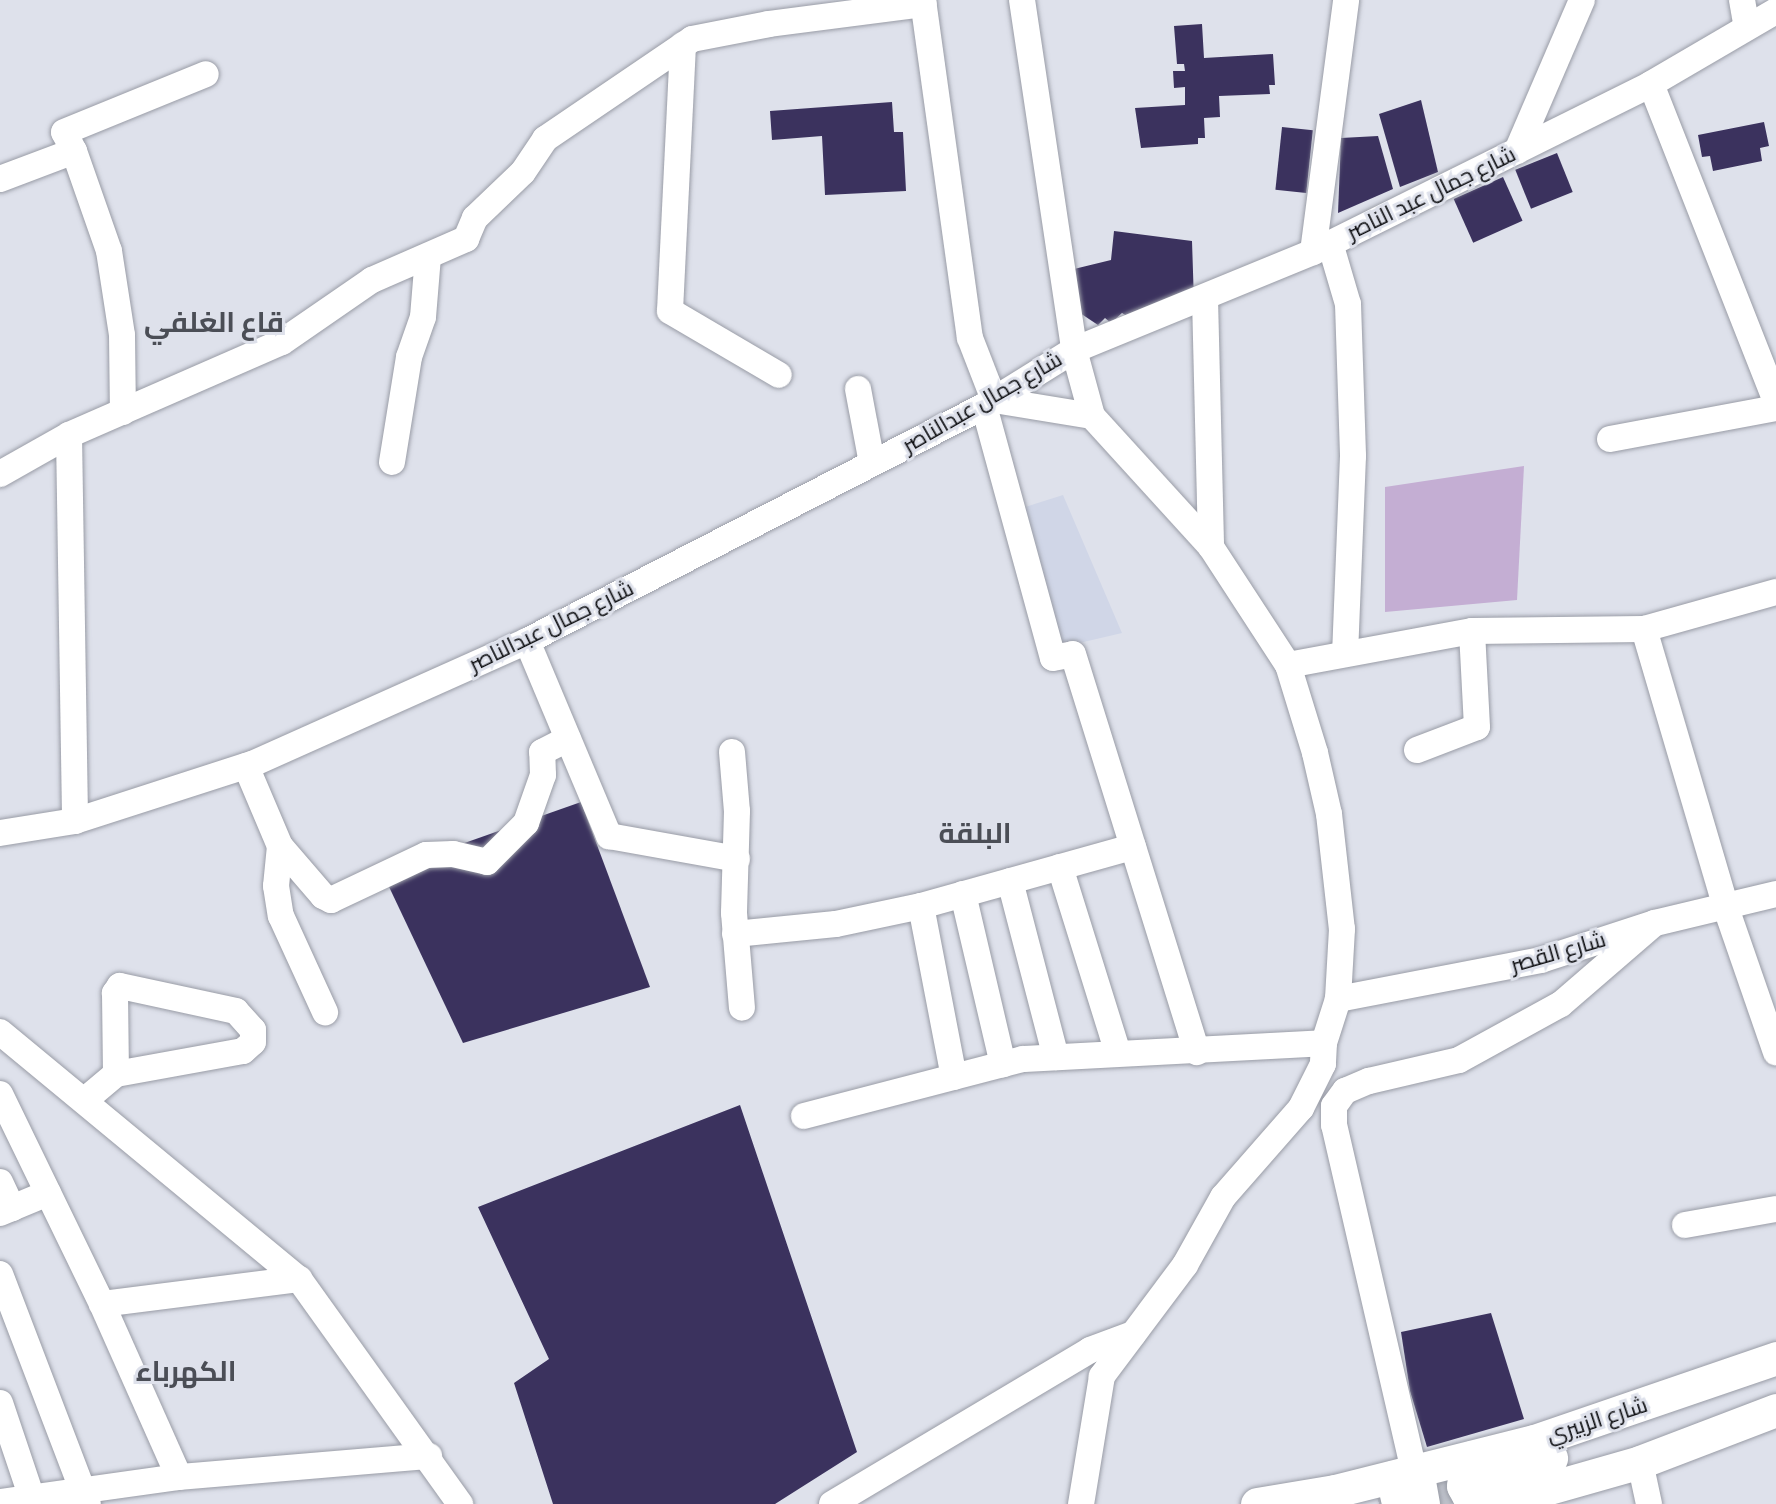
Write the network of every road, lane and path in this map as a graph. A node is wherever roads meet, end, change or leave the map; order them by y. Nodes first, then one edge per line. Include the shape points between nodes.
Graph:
1 (1022, 0) edge
2 (1346, 0) edge
3 (1582, 0) edge
4 (1742, 0) edge
5 (924, 2) edge
6 (769, 12) edge
7 (1776, 12) edge
8 (1747, 27) junction
9 (683, 45) junction
10 (206, 74) dead end
11 (1651, 84) junction
12 (74, 151) junction
13 (1517, 151) junction
14 (0, 179) edge
15 (1322, 247) junction
16 (429, 256) junction
17 (1205, 298) junction
18 (1074, 350) junction
19 (779, 375) dead end
20 (858, 389) dead end
21 (1776, 402) edge
22 (989, 403) junction
23 (1776, 408) edge
24 (123, 412) junction
25 (1092, 416) junction
26 (69, 435) junction
27 (1610, 439) dead end
28 (392, 462) dead end
29 (872, 463) junction
30 (0, 474) edge
31 (1211, 547) junction
32 (1776, 592) edge
33 (1644, 629) junction
34 (1472, 631) junction
35 (527, 641) junction
36 (1345, 654) junction
37 (1288, 665) junction
38 (568, 739) junction
39 (1418, 750) dead end
40 (732, 752) dead end
41 (246, 766) junction
42 (75, 821) junction
43 (0, 833) edge
44 (280, 846) junction
45 (1133, 847) junction
46 (737, 859) junction
47 (1060, 867) junction
48 (1010, 881) junction
49 (963, 894) junction
50 (1776, 894) edge
51 (1725, 905) junction
52 (921, 906) junction
53 (1655, 922) junction
54 (735, 934) junction
55 (1541, 960) junction
56 (1338, 999) junction
57 (1561, 1004) junction
58 (742, 1008) dead end
59 (325, 1012) dead end
60 (0, 1032) edge
61 (1197, 1052) junction
62 (1118, 1053) junction
63 (1776, 1053) edge
64 (1323, 1054) junction
65 (1056, 1057) junction
66 (1003, 1064) junction
67 (116, 1074) junction
68 (954, 1077) junction
69 (1369, 1081) junction
70 (0, 1094) edge
71 (85, 1100) junction
72 (804, 1116) dead end
73 (0, 1182) edge
74 (48, 1193) junction
75 (1776, 1209) edge
76 (6, 1210) edge
77 (1685, 1225) dead end
78 (0, 1274) edge
79 (299, 1279) junction
80 (102, 1304) junction
81 (1132, 1334) junction
82 (1776, 1358) edge
83 (1776, 1377) edge
84 (1776, 1394) edge
85 (0, 1403) edge
86 (1776, 1410) edge
87 (429, 1456) junction
88 (1640, 1462) junction
89 (179, 1477) junction
90 (1405, 1481) edge
91 (1486, 1487) edge
92 (1561, 1496) edge
93 (1345, 1497) edge
94 (32, 1498) junction
95 (86, 1498) edge
96 (0, 1502) edge
97 (460, 1504) edge
98 (832, 1504) edge
99 (1081, 1504) edge
100 (1257, 1504) edge
101 (1415, 1504) edge
102 (1423, 1504) edge
103 (1649, 1504) edge

1 - 18 street
2 - 15 street
3 - 13 street
4 - 8 street
5 - 6 street
5 - 22 street via 970,338
6 - 9 street
7 - 8 street, شارع جمال عبد الناصر
8 - 11 street, شارع جمال عبد الناصر
9 - 16 street via 545,139 523,172 475,218 466,239
9 - 19 street via 670,311
10 - 12 street via 64,132
11 - 13 street, شارع جمال عبد الناصر
11 - 21 street
12 - 14 street
12 - 24 street via 109,251 122,335
13 - 15 street, شارع جمال عبد الناصر
15 - 17 street, شارع جمال عبد الناصر
15 - 36 street via 1348,304 1353,456
16 - 24 street via 372,280 282,342
16 - 28 street via 423,317 409,357
17 - 18 street, شارع جمال عبد الناصر
17 - 31 street
18 - 22 street, شارع جمال عبدالناصر
18 - 25 street
20 - 29 street
22 - 25 street
22 - 29 street, شارع جمال عبدالناصر
22 - 45 street via 1053,658 1073,654
23 - 27 street
24 - 26 street
25 - 31 street
26 - 30 street
26 - 42 street
29 - 35 street, شارع جمال عبدالناصر
31 - 37 street
32 - 33 street
33 - 34 street
33 - 51 street
34 - 36 street
34 - 39 street via 1477,727
35 - 38 street
35 - 41 street, شارع جمال عبدالناصر
36 - 37 street
37 - 56 street via 1329,814 1342,928
38 - 44 street via 542,752 543,775 526,823 487,862 453,854 426,855 331,900 323,896
38 - 46 street via 609,836
40 - 46 street
41 - 42 street, شارع جمال عبدالناصر
41 - 44 street
42 - 43 street, شارع جمال عبدالناصر
44 - 59 street via 276,886 281,916
45 - 47 street
45 - 61 street
46 - 54 street
47 - 48 street
47 - 62 street
48 - 49 street
48 - 65 street
49 - 52 street
49 - 66 street
50 - 51 street, شارع القصر
51 - 53 street, شارع القصر
51 - 63 street
52 - 54 street via 836,924
52 - 68 street
53 - 55 street, شارع القصر
53 - 57 street
54 - 58 street
55 - 56 street, شارع القصر
55 - 57 street via 1561,976
56 - 64 street
57 - 69 street via 1459,1060
60 - 71 street
61 - 62 street
61 - 64 street
62 - 65 street
64 - 69 street via 1335,1076
64 - 81 street via 1301,1108 1223,1197 1185,1265
65 - 66 street
66 - 68 street
67 - 67 street via 243,1051 253,1042 253,1030 236,1011 120,986 115,993
67 - 71 street
68 - 72 street
69 - 90 street via 1345,1091 1334,1106 1334,1125
70 - 74 street
71 - 79 street
73 - 76 street
74 - 76 street
74 - 80 street
75 - 77 street
78 - 95 street
79 - 80 street
79 - 87 street
80 - 89 street
81 - 98 street via 1090,1350
81 - 99 street via 1102,1376
82 - 91 main road, شارع الزبيري via 1534,1441
83 - 91 main road, شارع الزبيري
84 - 91 main road, شارع الزبيري via 1635,1448
85 - 94 street
86 - 88 main road, شارع الزبيري
87 - 89 street
87 - 97 street
88 - 92 main road, شارع الزبيري
88 - 103 street
89 - 95 street
90 - 91 main road, شارع الزبيري
90 - 93 main road, شارع الزبيري
90 - 101 main road
90 - 102 main road
91 - 92 main road, شارع الزبيري
93 - 100 main road, شارع الزبيري
94 - 95 street
94 - 96 street

